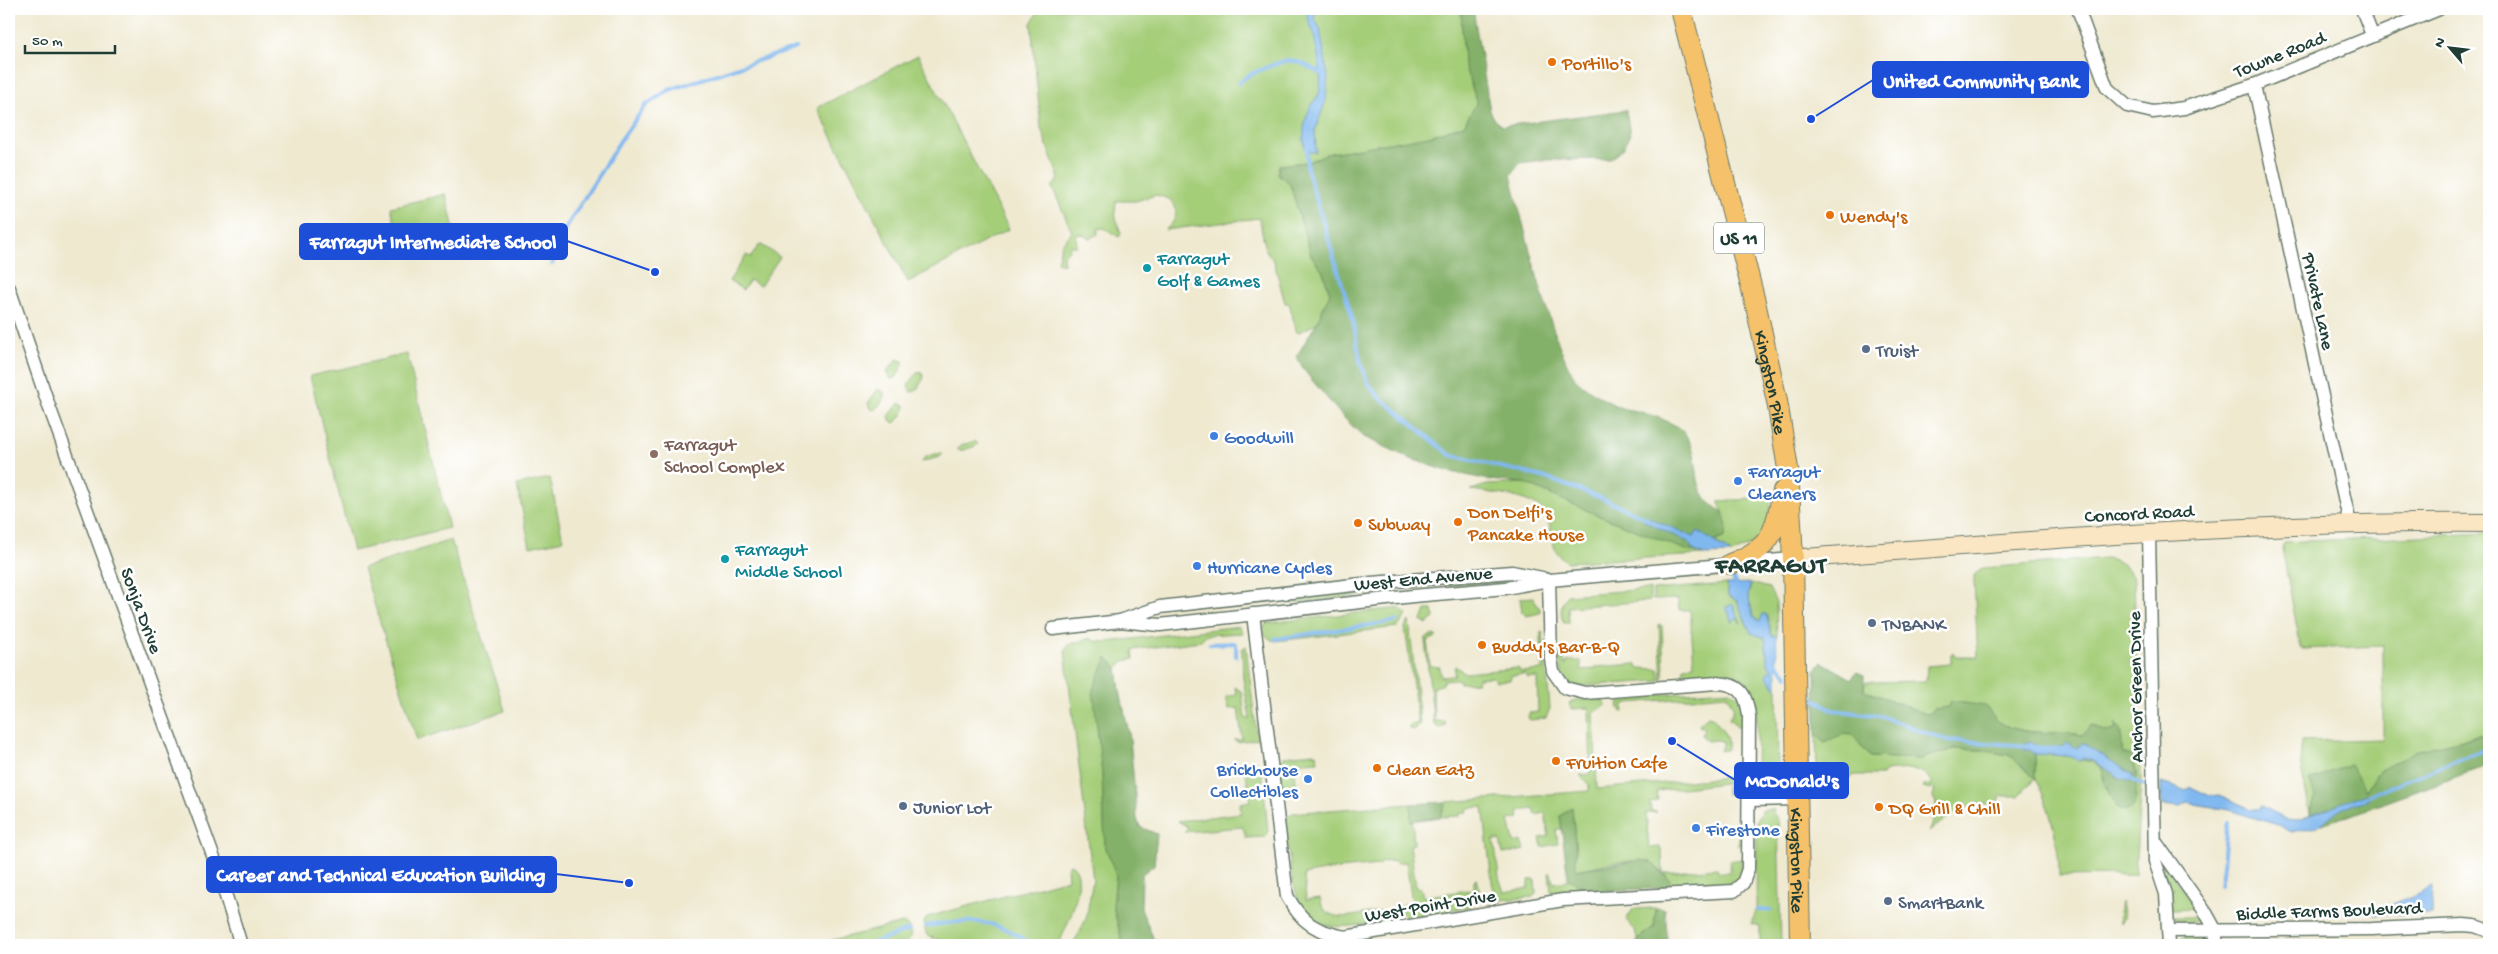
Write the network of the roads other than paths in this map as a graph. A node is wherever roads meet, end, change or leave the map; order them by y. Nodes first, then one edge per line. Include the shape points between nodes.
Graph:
1 (1681, 9) edge
2 (2078, 9) edge
3 (2362, 9) edge
4 (2439, 9) edge
5 (2372, 35) junction
6 (2254, 86) junction
7 (9, 288) edge
8 (1788, 469) junction
9 (2489, 523) edge
10 (2350, 524) junction
11 (2149, 532) junction
12 (1793, 559) junction
13 (1728, 564) junction
14 (1549, 580) junction
15 (1253, 614) junction
16 (1120, 621) junction
17 (1053, 629) dead end
18 (1798, 799) junction
19 (1750, 800) junction
20 (2155, 841) junction
21 (2169, 931) junction
22 (2216, 931) junction
23 (2489, 931) edge
24 (241, 945) edge
25 (1800, 945) edge
26 (2169, 945) edge
27 (2216, 945) edge

1 - 8 main road, Kingston Pike / US 11 via 1755,302 1778,401
2 - 6 street, Towne Road via 2108,88 2128,106 2154,112 2184,108
3 - 5 street
4 - 5 street, Towne Road
5 - 6 street, Towne Road
6 - 10 street, Private Lane
7 - 24 street, Sonja Drive via 216,864
8 - 12 main road, Kingston Pike / US 11
8 - 13 main road via 1769,539 1760,549
9 - 10 street, Concord Road
10 - 11 street, Concord Road
11 - 12 street, Concord Road
11 - 20 street, Anchor Green Drive
12 - 13 street, West End Avenue
12 - 18 main road, Kingston Pike / US 11
13 - 14 street, West End Avenue
14 - 15 street, West End Avenue via 1506,588
14 - 16 street, West End Avenue via 1512,572 1371,583 1160,607
14 - 19 street via 1551,659 1553,671 1564,688 1585,693 1717,683 1736,686 1743,694 1749,715
15 - 16 street, West End Avenue via 1160,625
15 - 19 street, West Point Drive via 1287,896 1304,921 1321,932 1345,937 1563,900 1734,891 1743,883 1748,869
16 - 17 street, West End Avenue
18 - 19 street
18 - 25 main road, Kingston Pike / US 11
20 - 21 street, Anchor Green Drive via 2155,861 2166,894
20 - 22 street
21 - 22 street, Biddle Farms Boulevard
21 - 26 street, Anchor Green Drive
22 - 23 street, Biddle Farms Boulevard via 2463,925
22 - 27 street

